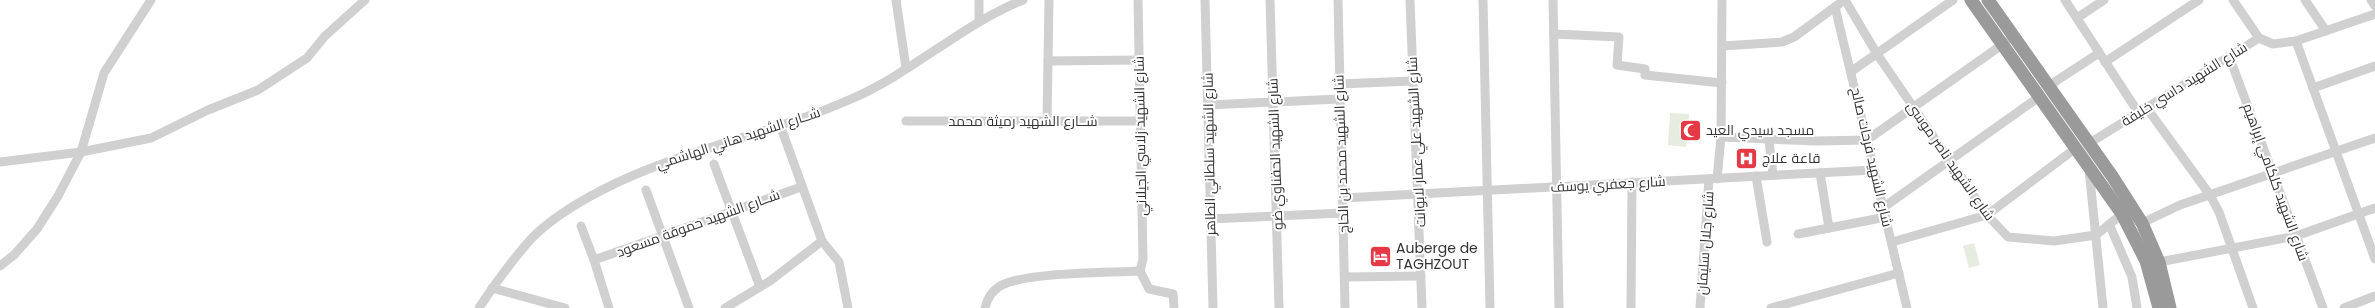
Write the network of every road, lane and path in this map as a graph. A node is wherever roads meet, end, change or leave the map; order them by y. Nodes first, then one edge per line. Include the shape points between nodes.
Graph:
1 (152, 0) edge
2 (365, 0) edge
3 (896, 0) edge
4 (979, 0) edge
5 (1023, 0) edge
6 (1049, 0) edge
7 (1138, 0) edge
8 (1205, 0) edge
9 (1270, 0) edge
10 (1338, 0) edge
11 (1410, 0) edge
12 (1483, 0) edge
13 (1553, 0) edge
14 (1722, 0) edge
15 (1845, 0) edge
16 (1953, 0) edge
17 (1971, 0) edge
18 (1988, 0) edge
19 (2065, 0) edge
20 (2104, 0) edge
21 (2199, 0) edge
22 (2233, 0) edge
23 (2305, 0) edge
24 (2371, 0) edge
25 (2375, 6) edge
26 (1835, 7) junction
27 (2375, 14) edge
28 (2077, 18) junction
29 (979, 21) junction
30 (2326, 31) junction
31 (1554, 34) junction
32 (2259, 38) junction
33 (2008, 41) junction
34 (2296, 41) junction
35 (1722, 46) junction
36 (2099, 53) junction
37 (1877, 54) junction
38 (2229, 56) junction
39 (1139, 60) junction
40 (1048, 61) junction
41 (2105, 62) junction
42 (2375, 66) edge
43 (906, 68) junction
44 (1852, 71) junction
45 (1412, 81) junction
46 (1722, 83) junction
47 (1339, 84) junction
48 (2313, 88) junction
49 (2043, 92) junction
50 (1339, 99) junction
51 (1274, 102) junction
52 (1208, 105) junction
53 (1914, 107) junction
54 (2146, 107) junction
55 (2138, 112) junction
56 (906, 121) dead end
57 (1140, 121) junction
58 (1047, 122) junction
59 (780, 125) junction
60 (1721, 137) junction
61 (2375, 138) edge
62 (1769, 140) junction
63 (1867, 140) junction
64 (2082, 146) junction
65 (81, 152) junction
66 (2334, 152) junction
67 (1949, 161) junction
68 (0, 162) edge
69 (2094, 163) junction
70 (714, 164) dead end
71 (1874, 170) junction
72 (1820, 173) junction
73 (2274, 173) junction
74 (1773, 175) junction
75 (1756, 176) junction
76 (1713, 179) junction
77 (1632, 182) junction
78 (801, 186) junction
79 (1557, 186) junction
80 (646, 190) dead end
81 (1487, 190) junction
82 (1418, 194) junction
83 (2210, 195) junction
84 (1343, 198) junction
85 (2375, 208) edge
86 (731, 212) junction
87 (1885, 212) junction
88 (1343, 213) junction
89 (2122, 214) junction
90 (2357, 214) junction
91 (1276, 215) junction
92 (1987, 216) junction
93 (1210, 219) junction
94 (2142, 222) junction
95 (581, 226) dead end
96 (2110, 226) junction
97 (1829, 228) junction
98 (1798, 234) dead end
99 (2096, 235) junction
100 (663, 236) junction
101 (2296, 236) junction
102 (822, 241) junction
103 (1767, 242) dead end
104 (1892, 242) junction
105 (2232, 248) junction
106 (2375, 259) edge
107 (594, 260) junction
108 (2159, 262) junction
109 (0, 266) edge
110 (1140, 271) junction
111 (1899, 273) junction
112 (1421, 276) junction
113 (1344, 277) junction
114 (760, 287) junction
115 (492, 288) junction
116 (2375, 296) edge
117 (479, 308) edge
118 (566, 308) edge
119 (609, 308) edge
120 (689, 308) edge
121 (725, 308) edge
122 (848, 308) edge
123 (984, 308) edge
124 (1174, 308) edge
125 (1214, 308) edge
126 (1279, 308) edge
127 (1345, 308) edge
128 (1422, 308) edge
129 (1490, 308) edge
130 (1558, 308) edge
131 (1631, 308) edge
132 (1700, 308) edge
133 (1771, 308) edge
134 (1907, 308) edge
135 (2103, 308) edge
136 (2138, 308) edge
137 (2159, 308) edge
138 (2170, 308) edge
139 (2253, 308) edge
140 (2323, 308) edge
141 (2344, 308) edge

1 - 65 street via 104,73
2 - 65 street via 325,36 307,58 258,90 208,110 151,138
3 - 43 street
4 - 29 street
5 - 29 street, شــارع الشهيد هاني الهاشمي
6 - 40 street
7 - 39 street, شارع الشهيد زلاسي الجيلاني
8 - 52 street, شارع الشهيد سلطاني الطاهر
9 - 51 street, شارع الشهيد الحفناوي ضو
10 - 47 street, شارع الشهيد محمد بن الحاج
11 - 45 street, شارع الشهيد علي عمار لابوانت
12 - 81 street
13 - 31 street
14 - 35 street, شارع جلال سليمان
15 - 26 street
15 - 37 street, شارع الشهيد ناصر موسى
16 - 37 street
17 - 33 highway
18 - 33 highway
19 - 28 street
20 - 28 street
21 - 41 street
22 - 32 street
23 - 30 street
24 - 25 street
26 - 35 street via 1794,37 1782,42
26 - 44 street, شارع الشهيد فرحات صالح
27 - 30 street, شارع الشهيد داسي خليفة
28 - 36 street
29 - 43 street, شــارع الشهيد هاني الهاشمي
30 - 34 street, شارع الشهيد داسي خليفة
31 - 46 street via 1619,37 1617,65 1645,69 1645,75
31 - 79 street
32 - 34 street, شارع الشهيد داسي خليفة via 2272,44
32 - 38 street, شارع الشهيد داسي خليفة
33 - 49 highway
33 - 53 street
34 - 48 street
35 - 46 street, شارع جلال سليمان
36 - 41 street
36 - 49 street
37 - 44 street
37 - 53 street, شارع الشهيد ناصر موسى
38 - 54 street, شارع الشهيد داسي خليفة
38 - 73 street, شارع الشهيد كلكامي إبراهيم
39 - 40 street
39 - 57 street, شارع الشهيد زلاسي الجيلاني
40 - 58 street
41 - 55 street
42 - 48 street
43 - 59 street, شــارع الشهيد هاني الهاشمي via 852,99
44 - 63 street, شارع الشهيد فرحات صالح
45 - 47 street
45 - 82 street, شارع الشهيد علي عمار لابوانت
46 - 60 street, شارع جلال سليمان
47 - 50 street, شارع الشهيد محمد بن الحاج
48 - 66 street
49 - 64 highway
49 - 67 street
50 - 51 street
50 - 84 street, شارع الشهيد محمد بن الحاج
51 - 52 street
51 - 91 street, شارع الشهيد الحفناوي ضو
52 - 93 street, شارع الشهيد سلطاني الطاهر
53 - 63 street
53 - 67 street, شارع الشهيد ناصر موسى
54 - 55 street, شارع الشهيد داسي خليفة
54 - 83 street
55 - 64 street, شارع الشهيد داسي خليفة
56 - 58 street, شــارع الشهيد رميثة محمد
57 - 58 street, شــارع الشهيد رميثة محمد
57 - 110 street, شارع الشهيد زلاسي الجيلاني via 1143,259
59 - 78 street
59 - 115 street, شــارع الشهيد هاني الهاشمي via 643,170 568,208 532,238
60 - 62 street
60 - 76 street, شارع جلال سليمان
61 - 66 street
62 - 63 street
62 - 74 street
63 - 71 street, شارع الشهيد فرحات صالح
64 - 69 highway
64 - 92 street, شارع الشهيد داسي خليفة
65 - 68 street
65 - 109 street via 37,229 14,255
66 - 73 street
66 - 90 street
67 - 87 street
67 - 92 street, شارع الشهيد ناصر موسى
69 - 89 highway
69 - 94 highway
69 - 99 street
70 - 86 street
71 - 72 street, شارع جعفري يوسف
71 - 87 street, شارع الشهيد فرحات صالح
72 - 74 street, شارع جعفري يوسف
72 - 97 street
73 - 83 street
73 - 101 street, شارع الشهيد كلكامي إبراهيم
74 - 75 street, شارع جعفري يوسف
75 - 76 street, شارع جعفري يوسف
75 - 103 street
76 - 77 street, شارع جعفري يوسف
76 - 132 street, شارع جلال سليمان
77 - 79 street, شارع جعفري يوسف
77 - 131 street
78 - 86 street, شــارع الشهيد حموقة مسعود
78 - 102 street
79 - 81 street, شارع جعفري يوسف
79 - 130 street
80 - 100 street
81 - 82 street, شارع جعفري يوسف
81 - 129 street
82 - 84 street, شارع جعفري يوسف
82 - 112 street, شارع الشهيد علي عمار لابوانت
83 - 94 street
83 - 105 street
84 - 88 street, شارع الشهيد محمد بن الحاج
85 - 90 street
86 - 100 street, شــارع الشهيد حموقة مسعود
86 - 114 street
87 - 97 street
87 - 104 street, شارع الشهيد فرحات صالح
88 - 91 street
88 - 113 street, شارع الشهيد محمد بن الحاج
89 - 96 street, شارع الشهيد ناصر موسى
89 - 137 highway via 2146,262
90 - 101 street
90 - 106 street
91 - 93 street
91 - 126 street, شارع الشهيد الحفناوي ضو
92 - 99 street, شارع الشهيد ناصر موسى via 2008,237 2019,239 2054,240
92 - 104 street
93 - 125 street, شارع الشهيد سلطاني الطاهر
94 - 108 highway
95 - 107 street
96 - 99 street, شارع الشهيد ناصر موسى
96 - 136 street via 2132,276
97 - 98 street
99 - 135 street
100 - 107 street, شــارع الشهيد حموقة مسعود
100 - 120 street
101 - 105 street
101 - 140 street, شارع الشهيد كلكامي إبراهيم
102 - 114 street
102 - 122 street via 839,262
104 - 111 street, شارع الشهيد فرحات صالح
105 - 108 street
105 - 139 street
107 - 119 street
108 - 138 highway
110 - 123 street via 1024,278 1000,286 992,293
110 - 124 street via 1150,289 1173,294
111 - 133 street
111 - 134 street, شارع الشهيد فرحات صالح
112 - 113 street
112 - 128 street, شارع الشهيد علي عمار لابوانت
113 - 127 street, شارع الشهيد محمد بن الحاج
114 - 121 street
115 - 117 street, شــارع الشهيد هاني الهاشمي
115 - 118 street
116 - 141 street

